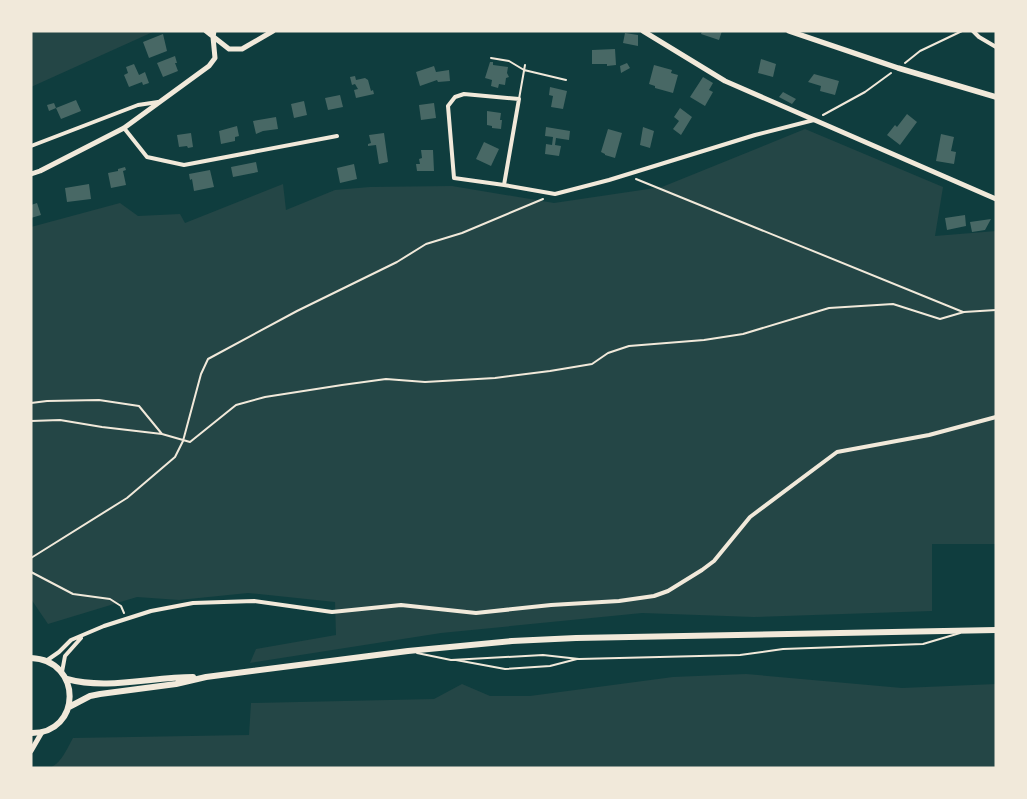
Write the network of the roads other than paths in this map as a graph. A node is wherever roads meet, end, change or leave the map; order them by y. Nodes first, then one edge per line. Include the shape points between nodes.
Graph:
1 (206, 31) edge
2 (273, 31) edge
3 (643, 31) edge
4 (789, 31) edge
5 (973, 31) edge
6 (214, 34) edge
7 (996, 47) edge
8 (491, 58) dead end
9 (524, 64) dead end
10 (524, 70) junction
11 (566, 80) dead end
12 (996, 97) edge
13 (519, 99) junction
14 (160, 102) junction
15 (814, 120) junction
16 (124, 128) junction
17 (337, 136) dead end
18 (31, 146) edge
19 (31, 174) edge
20 (504, 186) junction
21 (996, 200) edge
22 (996, 417) edge
23 (970, 630) junction
24 (996, 630) edge
25 (84, 636) junction
26 (408, 651) junction
27 (32, 658) edge
28 (579, 659) junction
29 (451, 660) junction
30 (46, 661) junction
31 (62, 672) junction
32 (206, 677) junction
33 (67, 680) junction
34 (69, 707) junction
35 (42, 732) junction
36 (31, 733) edge
37 (31, 751) edge

1 - 6 street
2 - 6 street via 242,49 229,49
3 - 15 street via 725,81
4 - 12 main road
5 - 7 street
6 - 14 street via 215,58
8 - 10 lane via 509,61
9 - 10 lane
10 - 11 lane
10 - 13 lane
13 - 20 street
13 - 20 street via 464,94 455,97 448,106 454,178
14 - 16 street
14 - 18 street via 138,105
15 - 20 street via 555,194
15 - 21 street
16 - 17 street via 147,157 184,165
16 - 19 street
22 - 25 street via 837,452 750,517 702,570 654,596 476,613 401,606 332,612 254,600 213,601 151,610
23 - 24 main road
23 - 26 main road via 576,638
23 - 28 lane via 911,645 784,649 740,655
25 - 30 street via 71,640
25 - 31 street via 67,653
26 - 29 lane
26 - 32 main road
27 - 30 main road
28 - 29 lane via 543,655
28 - 29 lane via 550,666 505,669
30 - 31 main road
31 - 33 main road
32 - 33 main road via 95,684
32 - 34 main road via 90,696
33 - 34 main road
34 - 35 main road via 59,723
35 - 36 main road
35 - 37 street

